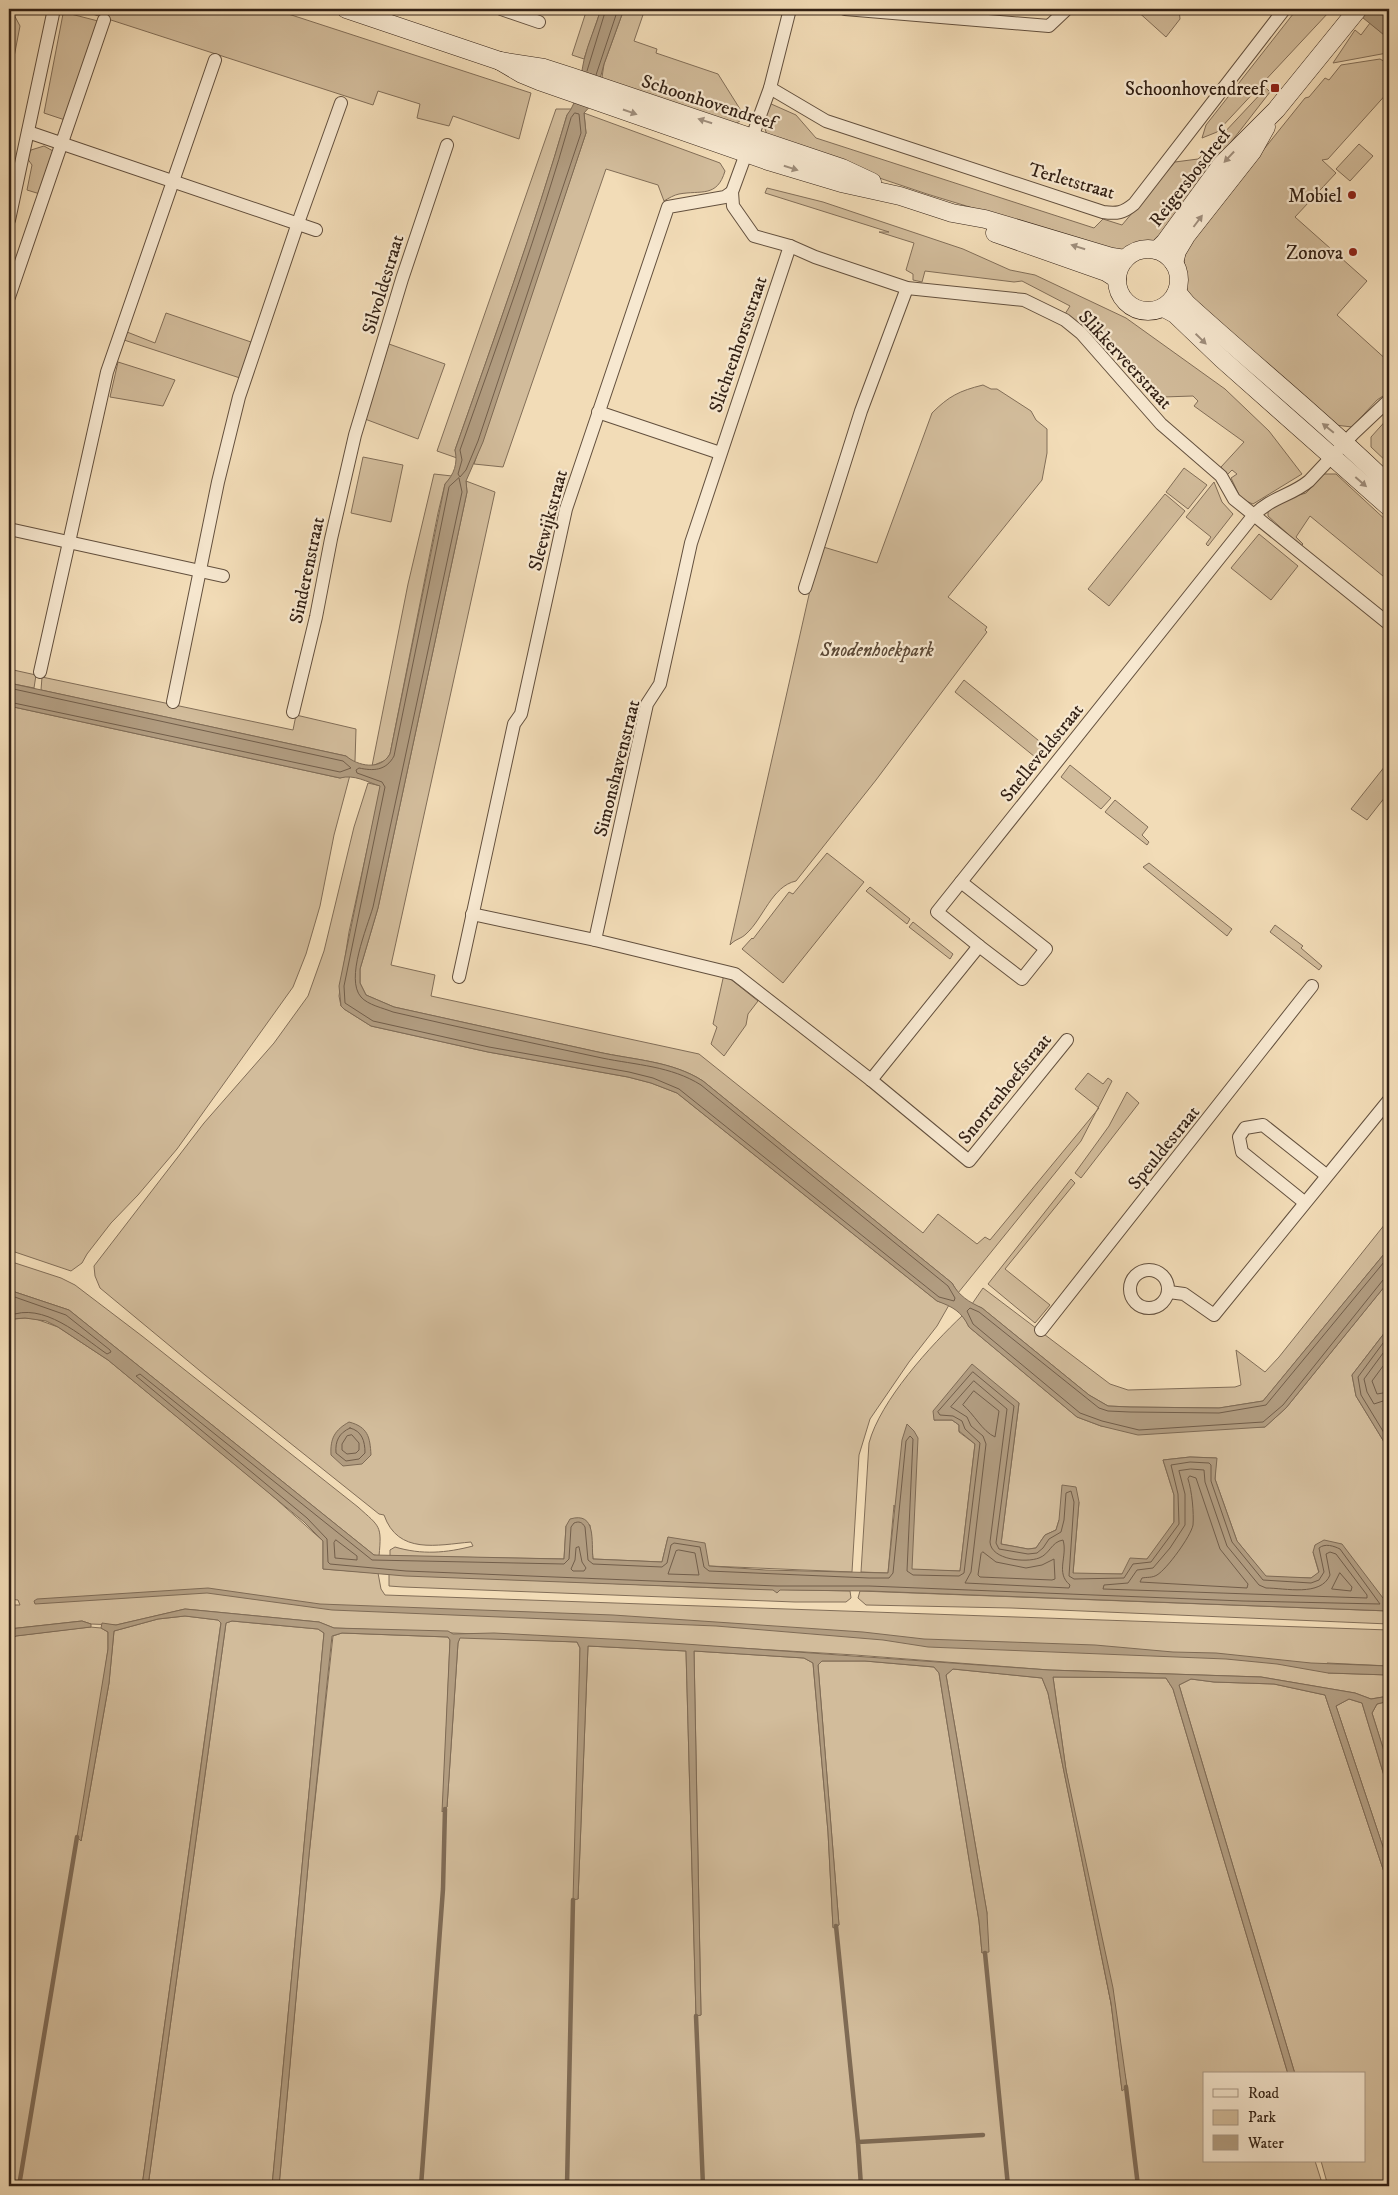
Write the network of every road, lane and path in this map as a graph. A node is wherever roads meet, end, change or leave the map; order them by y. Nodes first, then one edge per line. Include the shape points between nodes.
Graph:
1 (54, 9) edge
2 (346, 9) edge
3 (501, 9) edge
4 (790, 9) edge
5 (845, 9) edge
6 (1067, 9) edge
7 (1283, 9) edge
8 (1358, 9) edge
9 (104, 20) dead end
10 (539, 22) dead end
11 (215, 60) dead end
12 (770, 88) junction
13 (341, 103) dead end
14 (1276, 110) junction
15 (28, 132) junction
16 (748, 144) junction
17 (61, 145) junction
18 (447, 145) dead end
19 (173, 183) junction
20 (732, 192) junction
21 (952, 213) junction
22 (9, 220) edge
23 (298, 223) junction
24 (316, 230) dead end
25 (790, 246) junction
26 (1157, 250) junction
27 (1125, 259) junction
28 (1174, 263) junction
29 (1117, 279) junction
30 (907, 288) junction
31 (1178, 292) junction
32 (9, 298) edge
33 (1164, 308) junction
34 (1389, 400) edge
35 (598, 412) junction
36 (355, 435) joint
37 (1345, 442) junction
38 (720, 453) junction
39 (1333, 457) junction
40 (1389, 485) edge
41 (1389, 507) edge
42 (1253, 516) junction
43 (9, 529) edge
44 (71, 542) junction
45 (690, 548) joint
46 (200, 571) junction
47 (223, 576) dead end
48 (805, 588) dead end
49 (1389, 624) edge
50 (40, 672) dead end
51 (172, 702) dead end
52 (293, 712) dead end
53 (961, 882) junction
54 (472, 914) junction
55 (595, 940) junction
56 (979, 946) junction
57 (459, 977) dead end
58 (1312, 986) dead end
59 (1067, 1040) dead end
60 (871, 1080) junction
61 (1389, 1100) edge
62 (1326, 1175) junction
63 (1304, 1202) junction
64 (1169, 1292) dead end
65 (1041, 1330) dead end

1 - 15 street
2 - 16 street, Schoonhovendreef via 500,61 522,74 570,84
3 - 10 street
4 - 12 street
5 - 6 street via 1050,26
7 - 12 street, Terletstraat via 1134,204 1116,214 826,121
8 - 14 street, Reigersbosdreef
9 - 17 street
11 - 19 street
12 - 16 street
13 - 23 street
14 -> 26 street, Reigersbosdreef via 1222,164
28 -> 14 street, Reigersbosdreef via 1186,236 1252,152
15 - 17 street
15 - 22 street
16 - 20 street
16 - 21 street, Schoonhovendreef via 841,183 900,196
17 - 19 street
17 - 32 street
18 - 36 street, Silvoldestraat via 402,278
19 - 23 street
19 - 44 street via 107,372
20 - 25 street, Slikkerveerstraat via 733,206 754,236
20 - 35 street, Sleewijkstraat via 725,197 668,207
27 -> 21 street, Schoonhovendreef via 985,219
21 - 29 street, Schoonhovendreef via 980,228 1106,272
23 - 24 street
23 - 46 street via 239,397
25 - 30 street, Slikkerveerstraat
25 - 38 street, Slichtenhorststraat
26 - 27 street via 1134,252
26 - 28 street
27 - 29 street
28 - 31 street via 1180,282
29 - 33 street via 1118,290 1132,307 1148,311
30 - 42 street, Slikkerveerstraat via 1024,300 1065,320 1081,333 1161,424 1221,476 1234,499
30 - 48 street via 861,411
31 - 33 street
37 -> 31 street via 1229,342
33 -> 39 street via 1175,314
34 - 37 street, Snelleveldstraat
35 - 38 street
35 - 54 street, Sleewijkstraat via 566,508 521,714 514,724
36 - 52 street, Sinderenstraat
37 - 39 street, Snelleveldstraat
37 - 40 street
38 - 45 street, Slichtenhorststraat
39 -> 41 street
39 - 42 street, Snelleveldstraat via 1303,486 1267,502
42 - 49 street, Slikkerveerstraat
42 - 53 street, Snelleveldstraat
43 - 44 street
44 - 46 street
44 - 50 street
45 - 55 street, Simonshavenstraat via 660,684 647,704
46 - 47 street
46 - 51 street
53 - 56 street, Snelleveldstraat via 937,912
53 - 56 street via 1046,949 1022,979
54 - 55 street
54 - 57 street, Sleewijkstraat
55 - 60 street via 735,974
56 - 60 street
58 - 65 street, Speuldestraat
59 - 60 street, Snorrenhoefstraat via 969,1161
61 - 62 street
62 - 63 street
62 - 63 street via 1262,1125 1245,1128 1239,1137 1242,1152
63 - 64 street via 1214,1315 1184,1294

